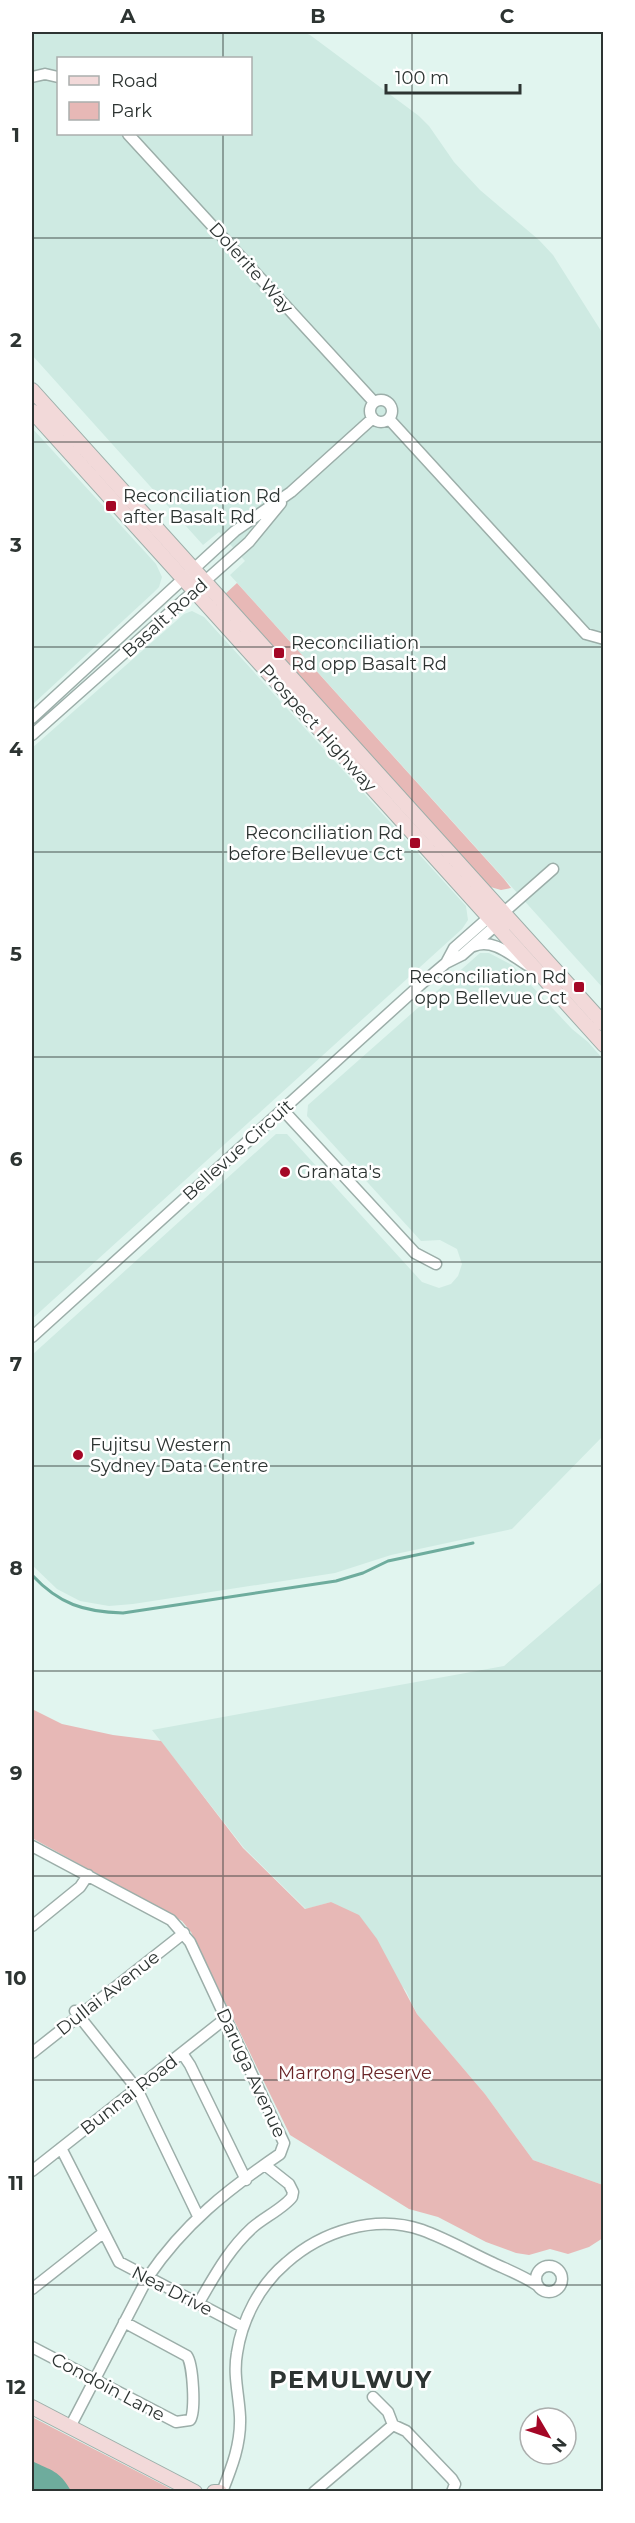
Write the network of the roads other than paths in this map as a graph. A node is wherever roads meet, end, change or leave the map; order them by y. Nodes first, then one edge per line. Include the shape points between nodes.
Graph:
1 (32, 77) edge
2 (57, 77) edge
3 (130, 135) edge
4 (32, 390) edge
5 (374, 402) junction
6 (32, 411) edge
7 (372, 418) junction
8 (389, 419) junction
9 (291, 492) junction
10 (188, 574) junction
11 (199, 587) junction
12 (603, 639) edge
13 (36, 715) edge
14 (48, 720) junction
15 (32, 735) edge
16 (553, 869) dead end
17 (503, 913) junction
18 (492, 922) junction
19 (469, 949) junction
20 (446, 963) junction
21 (535, 970) junction
22 (603, 1024) edge
23 (603, 1045) edge
24 (283, 1110) junction
25 (436, 1264) dead end
26 (32, 1337) edge
27 (32, 1846) edge
28 (88, 1875) junction
29 (32, 1926) edge
30 (182, 1930) junction
31 (77, 2014) junction
32 (226, 2019) junction
33 (32, 2044) edge
34 (32, 2053) edge
35 (182, 2053) junction
36 (136, 2089) junction
37 (61, 2148) junction
38 (265, 2165) junction
39 (32, 2171) edge
40 (246, 2180) junction
41 (198, 2216) junction
42 (103, 2233) junction
43 (540, 2269) junction
44 (513, 2271) junction
45 (148, 2277) junction
46 (537, 2285) junction
47 (32, 2289) edge
48 (198, 2304) junction
49 (124, 2322) junction
50 (243, 2327) junction
51 (32, 2347) edge
52 (94, 2379) junction
53 (373, 2397) dead end
54 (32, 2407) edge
55 (393, 2425) junction
56 (70, 2427) junction
57 (457, 2490) edge
58 (195, 2492) edge
59 (214, 2492) edge
60 (221, 2492) edge
61 (314, 2492) edge

1 - 2 street
3 - 5 street, Dolerite Way
4 - 10 main road, Prospect Highway
5 - 7 street
5 - 8 street via 385,401 390,405
6 - 10 main road, Prospect Highway
7 - 8 street via 382,422
7 - 9 street, Basalt Road
8 - 12 street via 586,634
9 - 10 street, Basalt Road via 235,531
9 - 11 street, Basalt Road via 249,542
10 - 11 main road, Prospect Highway
10 - 13 street, Basalt Road
11 - 14 street, Basalt Road
11 - 17 main road, Prospect Highway
11 - 18 main road, Prospect Highway
13 - 14 street
14 - 15 street, Basalt Road
16 - 17 street, Bellevue Circuit
17 - 18 street, Bellevue Circuit
17 - 22 main road, Prospect Highway
18 - 19 street, Bellevue Circuit
18 - 20 street, Bellevue Circuit via 454,948
18 - 21 main road, Prospect Highway
19 - 20 street, Bellevue Circuit
19 - 21 street via 481,943 493,945
20 - 24 street, Bellevue Circuit
21 - 23 main road, Prospect Highway
24 - 25 street via 415,1253
24 - 26 street, Bellevue Circuit
27 - 28 street
28 - 29 street via 80,1887
28 - 30 street via 171,1920
30 - 31 street, Dullai Avenue
30 - 32 street, Daruga Avenue
31 - 33 street, Dullai Avenue
31 - 34 street, Dullai Avenue
31 - 36 street
32 - 35 street, Bunnai Road
32 - 38 street, Daruga Avenue via 284,2139 280,2154
35 - 36 street, Bunnai Road
35 - 40 street
36 - 37 street, Bunnai Road
36 - 41 street
37 - 39 street, Bunnai Road
37 - 42 street, Nea Drive
38 - 40 street, Daruga Avenue
38 - 48 street via 289,2184 292,2197 239,2241
40 - 41 street, Daruga Avenue
41 - 45 street, Daruga Avenue
42 - 45 street, Nea Drive via 119,2262
42 - 47 street
43 - 44 street
43 - 46 street
43 - 46 street via 553,2265 563,2279 552,2292
44 - 46 street
44 - 50 street via 420,2229 370,2225 350,2228 311,2244 276,2271
45 - 48 street, Nea Drive
45 - 49 street, Daruga Avenue
48 - 50 street, Nea Drive
49 - 52 street, Daruga Avenue
49 - 52 street, Condoin Lane via 187,2356 194,2416 186,2423 176,2422
50 - 60 street via 235,2379 240,2416 237,2452
51 - 52 street, Condoin Lane
52 - 56 street, Daruga Avenue
53 - 55 street via 388,2412
54 - 56 main road
55 - 57 street via 401,2427 452,2479
55 - 61 street
56 - 58 main road
59 - 60 main road

